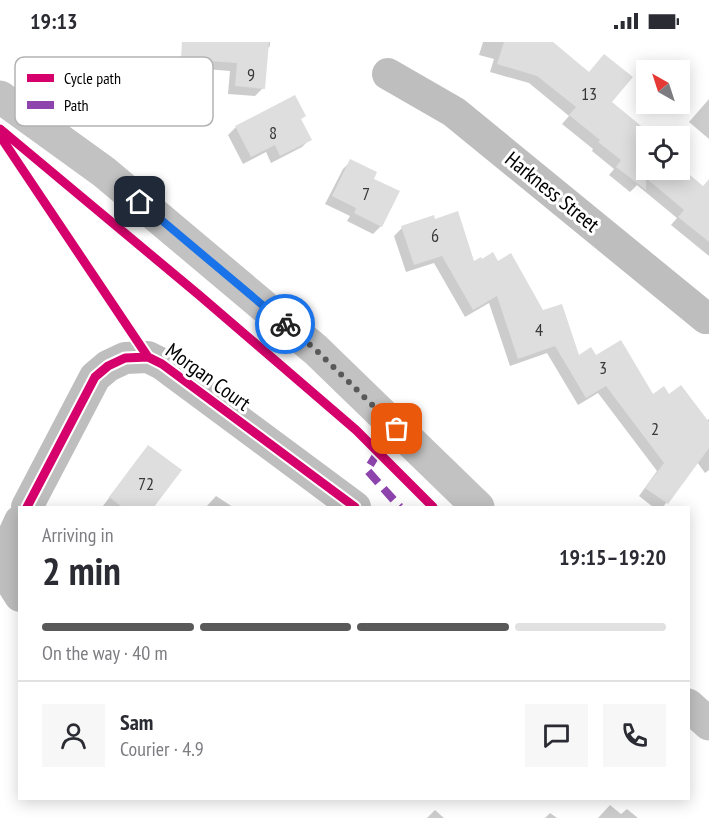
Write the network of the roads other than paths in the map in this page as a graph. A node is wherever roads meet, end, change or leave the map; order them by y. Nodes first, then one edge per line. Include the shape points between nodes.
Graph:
1 (388, 74) dead end
2 (0, 97) edge
3 (15, 108) edge
4 (40, 126) edge
5 (709, 318) edge
6 (28, 506) edge
7 (354, 506) edge
8 (477, 506) edge
9 (18, 525) edge
10 (18, 593) edge
11 (690, 707) edge
12 (709, 724) edge

1 - 5 street, Harkness Street via 454,112
2 - 3 main road
4 - 8 main road via 104,172 316,350
6 - 7 street, Morgan Court via 95,377 125,358 147,357 162,364
9 - 10 street via 8,547 6,574
11 - 12 main road

